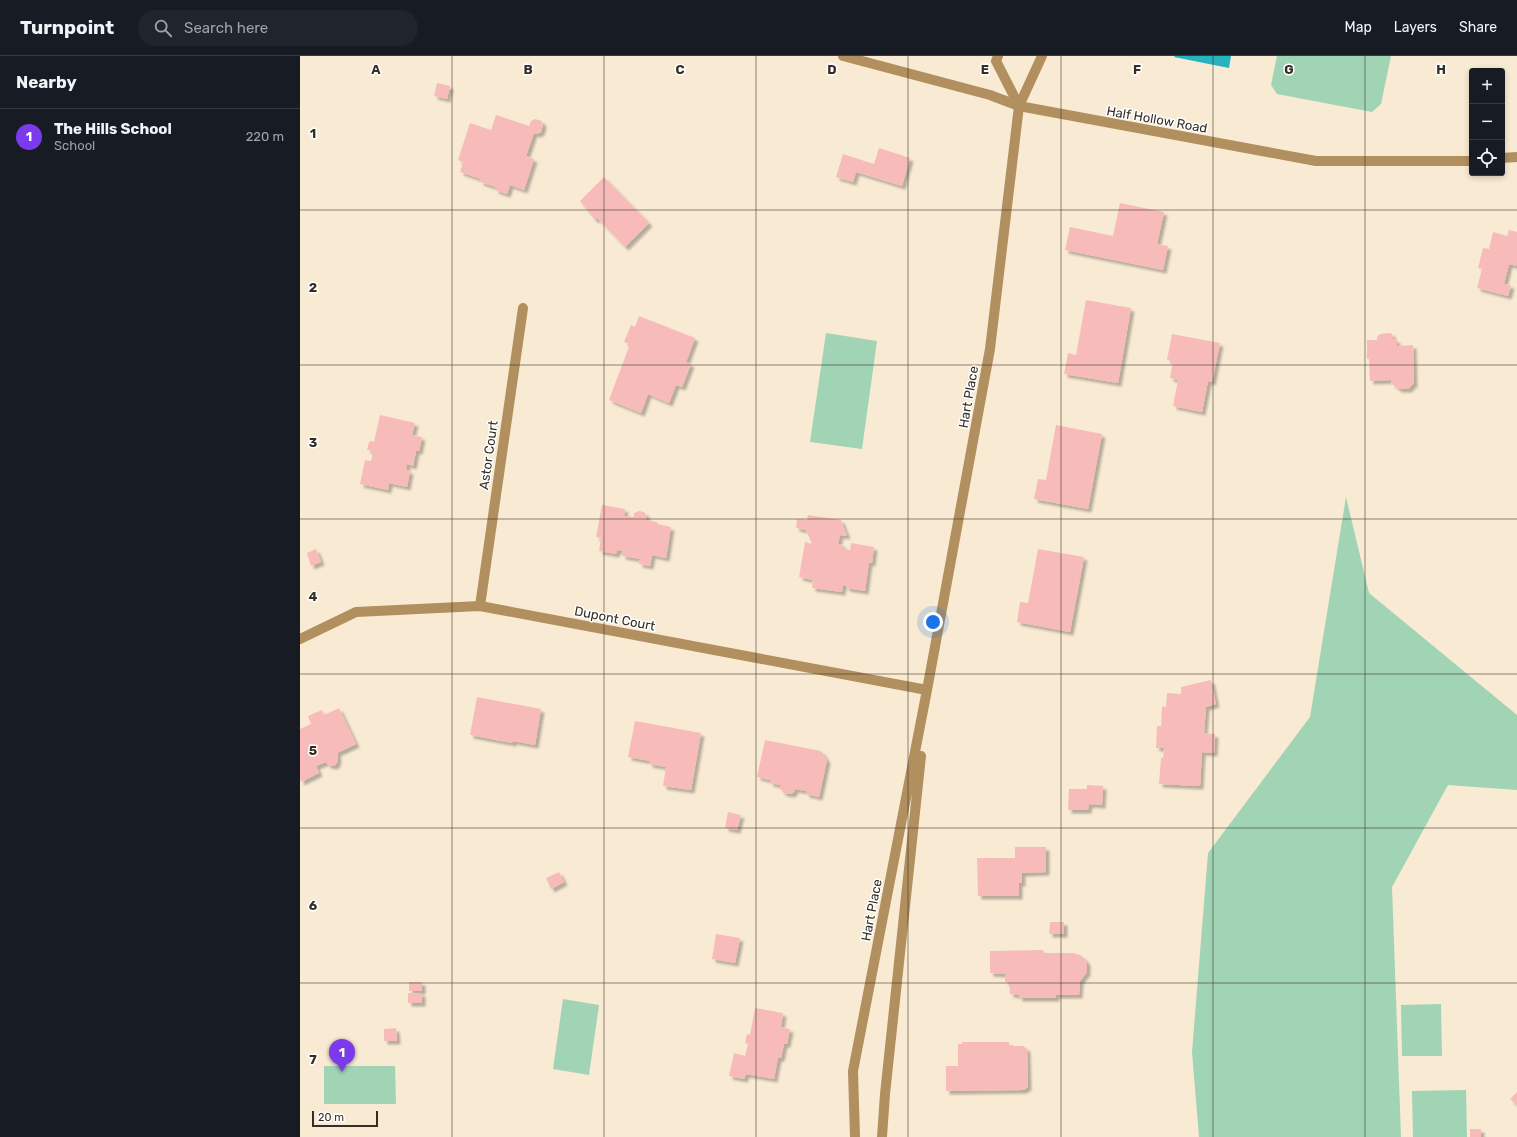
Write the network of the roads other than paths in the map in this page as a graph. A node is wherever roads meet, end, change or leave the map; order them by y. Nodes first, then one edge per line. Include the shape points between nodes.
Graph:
1 (843, 56) edge
2 (998, 56) edge
3 (1042, 56) edge
4 (1019, 106) junction
5 (1517, 157) edge
6 (1505, 158) edge
7 (1469, 161) edge
8 (523, 308) dead end
9 (480, 606) junction
10 (300, 638) edge
11 (927, 690) junction
12 (855, 1137) edge
13 (882, 1137) edge

1 - 4 street, Half Hollow Road via 990,95
2 - 4 street via 996,61
3 - 4 street, Hart Place
4 - 7 street, Half Hollow Road via 1316,161
4 - 11 street, Hart Place via 990,349
5 - 6 street
8 - 9 street, Astor Court
9 - 10 street, Dupont Court via 356,612
9 - 11 street, Dupont Court
11 - 12 street, Hart Place via 853,1071
11 - 13 street, Hart Place

